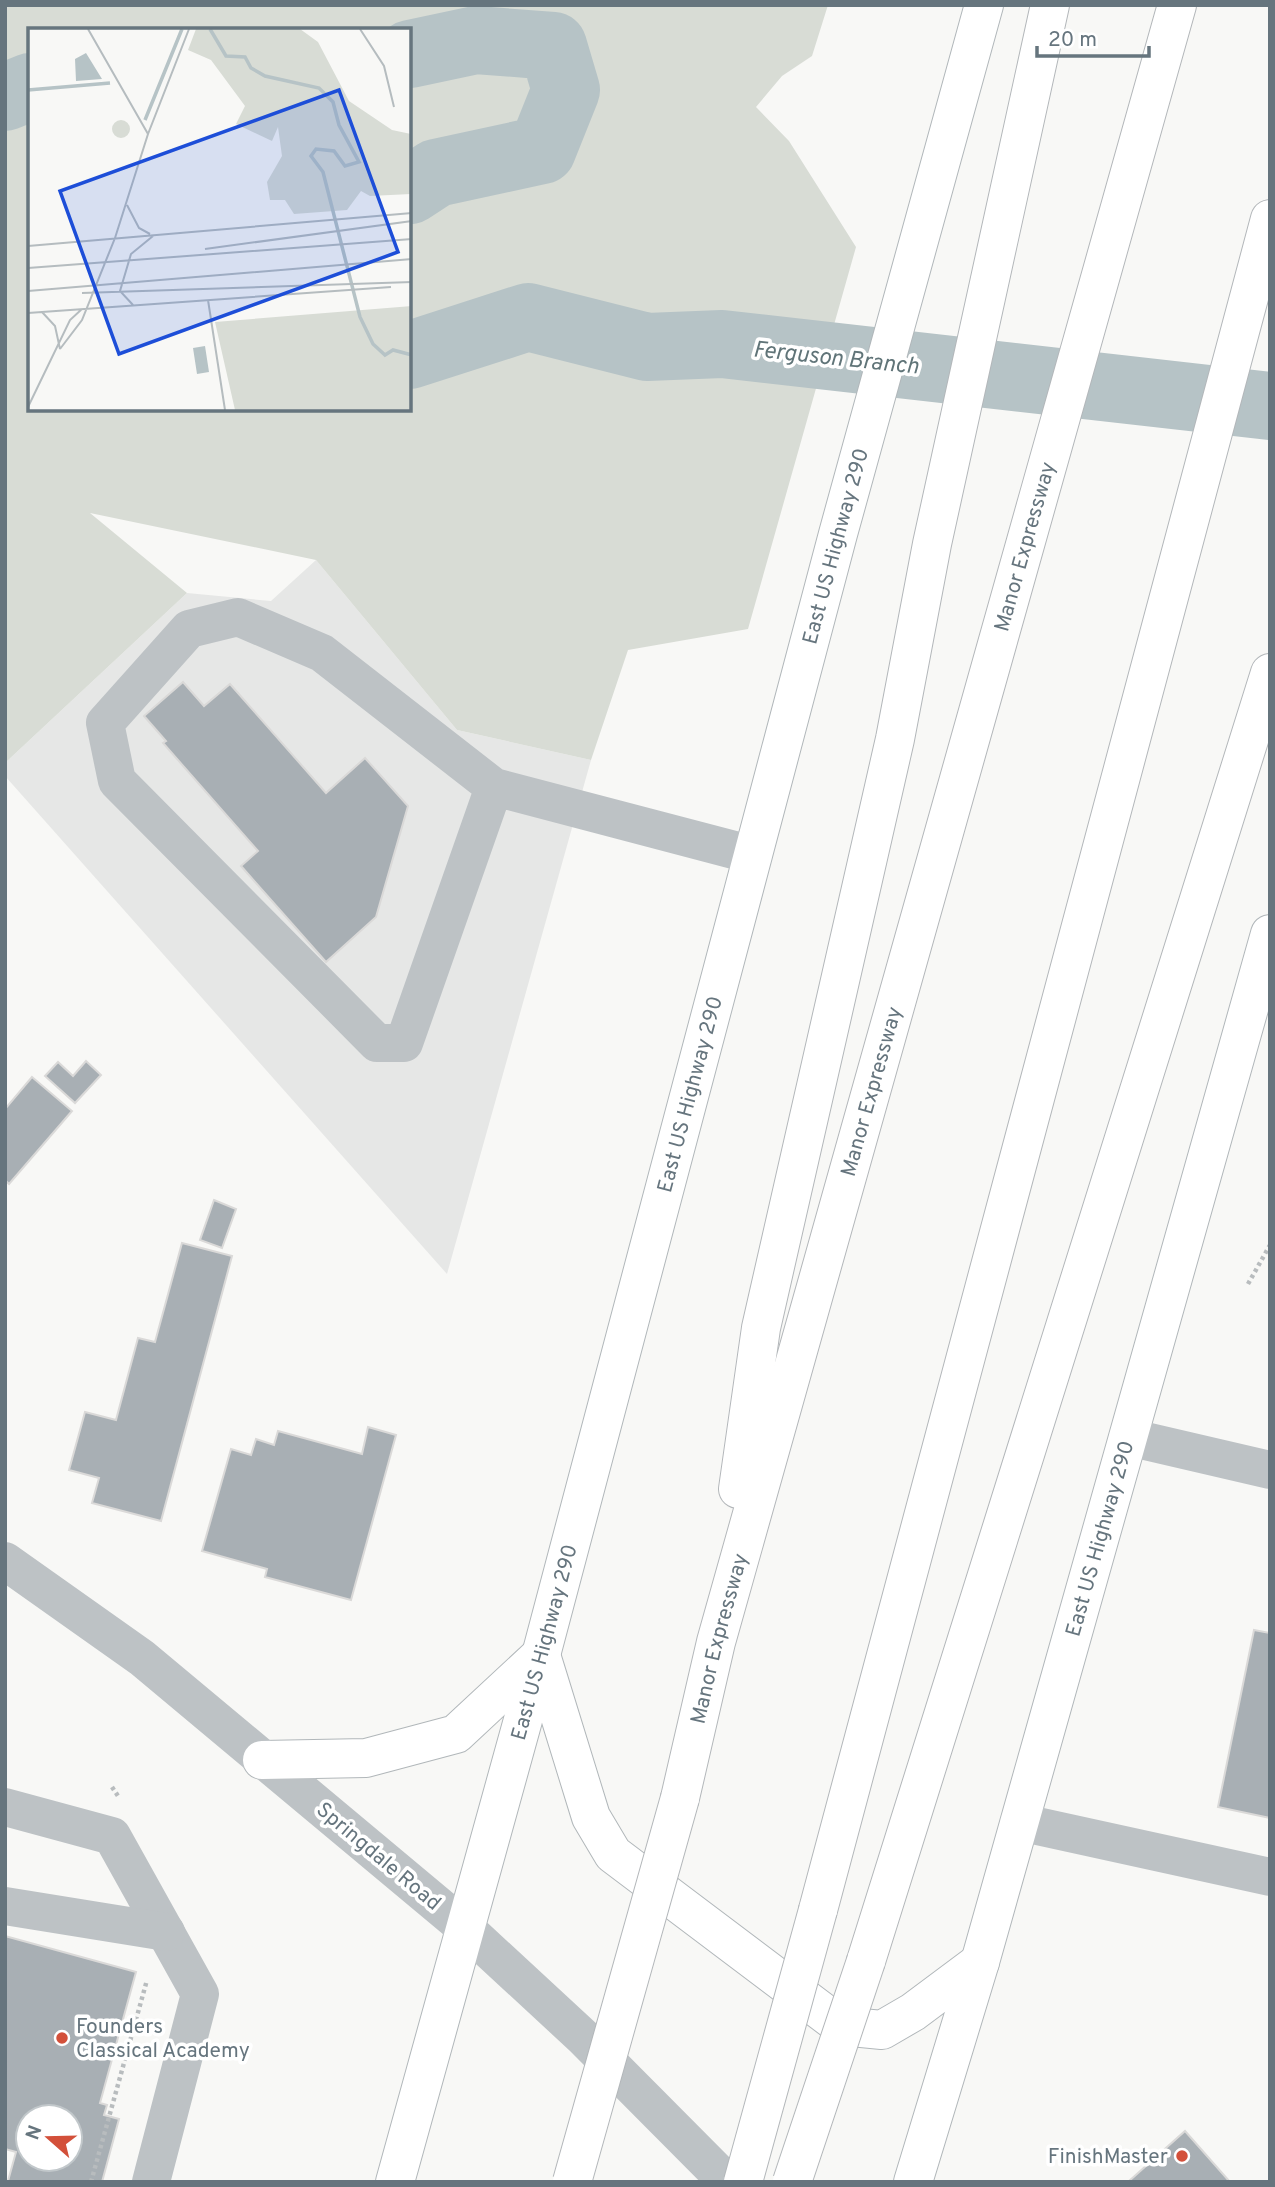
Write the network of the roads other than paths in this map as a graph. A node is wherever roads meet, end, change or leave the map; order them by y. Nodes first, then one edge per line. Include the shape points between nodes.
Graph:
1 (984, 5) edge
2 (1050, 5) edge
3 (1177, 5) edge
4 (1270, 220) edge
5 (1270, 673) edge
6 (494, 787) junction
7 (752, 855) junction
8 (1270, 934) edge
9 (1128, 1437) junction
10 (1270, 1470) edge
11 (5, 1561) edge
12 (716, 1642) junction
13 (541, 1655) junction
14 (262, 1760) junction
15 (5, 1807) edge
16 (1018, 1822) junction
17 (1270, 1877) edge
18 (5, 1906) edge
19 (464, 1927) junction
20 (166, 1932) junction
21 (980, 1962) junction
22 (151, 2182) edge
23 (395, 2182) edge
24 (572, 2182) edge
25 (727, 2182) edge
26 (743, 2182) edge
27 (792, 2182) edge
28 (913, 2182) edge

1 - 7 main road, East US Highway 290
2 - 12 main road via 932,544 895,739 761,1328
3 - 12 main road, Manor Expressway
4 - 26 main road, bridge
5 - 27 main road, bridge via 866,1961
6 - 6 street via 322,653 237,617 189,629 105,723 117,781 377,1042 404,1043
6 - 7 street
7 - 13 main road, East US Highway 290
8 - 9 main road, East US Highway 290
9 - 10 street
9 - 16 main road, East US Highway 290
11 - 14 street, Springdale Road via 142,1658
12 - 24 main road, Manor Expressway, bridge via 680,1798
13 - 14 main road via 456,1734 366,1758
13 - 19 main road, East US Highway 290
13 - 21 main road via 591,1817 613,1854 841,2026 882,2030
14 - 19 street, Springdale Road
15 - 20 street via 112,1836
16 - 17 street
16 - 21 main road, East US Highway 290
18 - 20 street
19 - 23 main road, East US Highway 290
19 - 25 street, Springdale Road via 584,2038
20 - 22 street via 200,1994
21 - 28 main road, East US Highway 290

